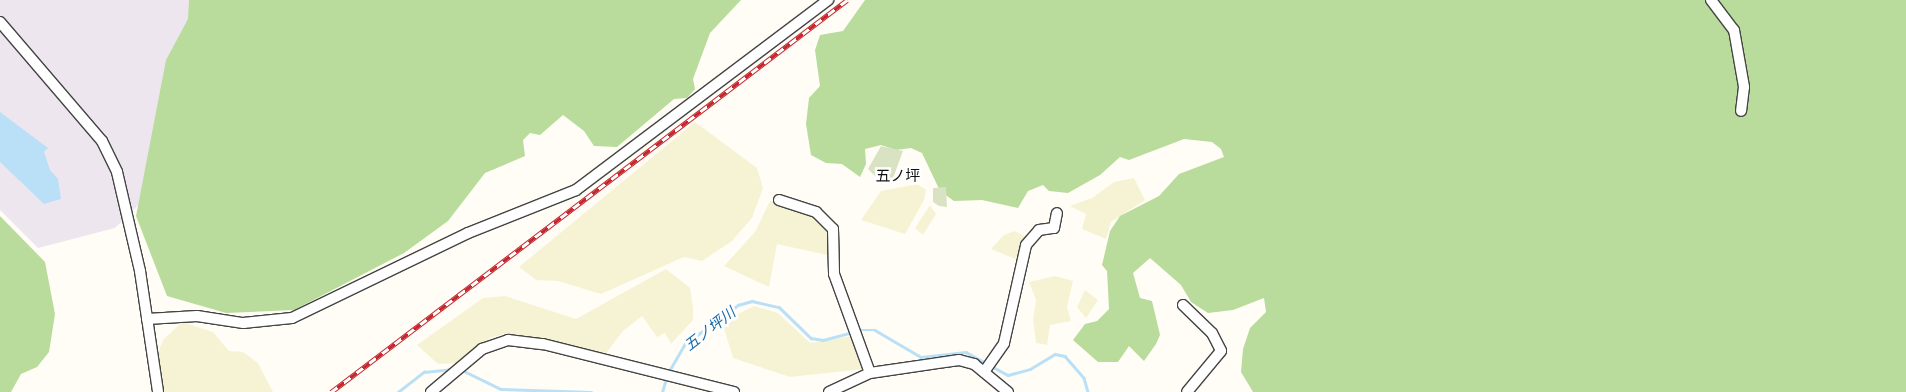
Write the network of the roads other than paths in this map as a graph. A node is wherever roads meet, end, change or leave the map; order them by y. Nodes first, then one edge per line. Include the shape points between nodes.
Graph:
1 (828, 0) edge
2 (1711, 0) edge
3 (0, 22) edge
4 (1741, 111) dead end
5 (778, 200) dead end
6 (1057, 213) dead end
7 (1183, 305) dead end
8 (147, 320) junction
9 (984, 372) junction
10 (870, 373) junction
11 (158, 392) edge
12 (430, 392) edge
13 (734, 392) edge
14 (829, 392) edge
15 (1008, 392) edge
16 (1187, 392) edge

1 - 8 street via 576,190 468,233 292,318 242,323 197,316
2 - 4 street via 1734,30 1744,87
3 - 8 street via 102,141 117,172
5 - 10 street via 816,212 833,229 834,274
6 - 9 street via 1054,228 1039,230 1026,245 1004,343
7 - 16 street via 1212,333 1221,351
8 - 11 street
9 - 10 street via 959,360
9 - 15 street
10 - 14 street
12 - 13 street via 482,349 508,340 543,344

